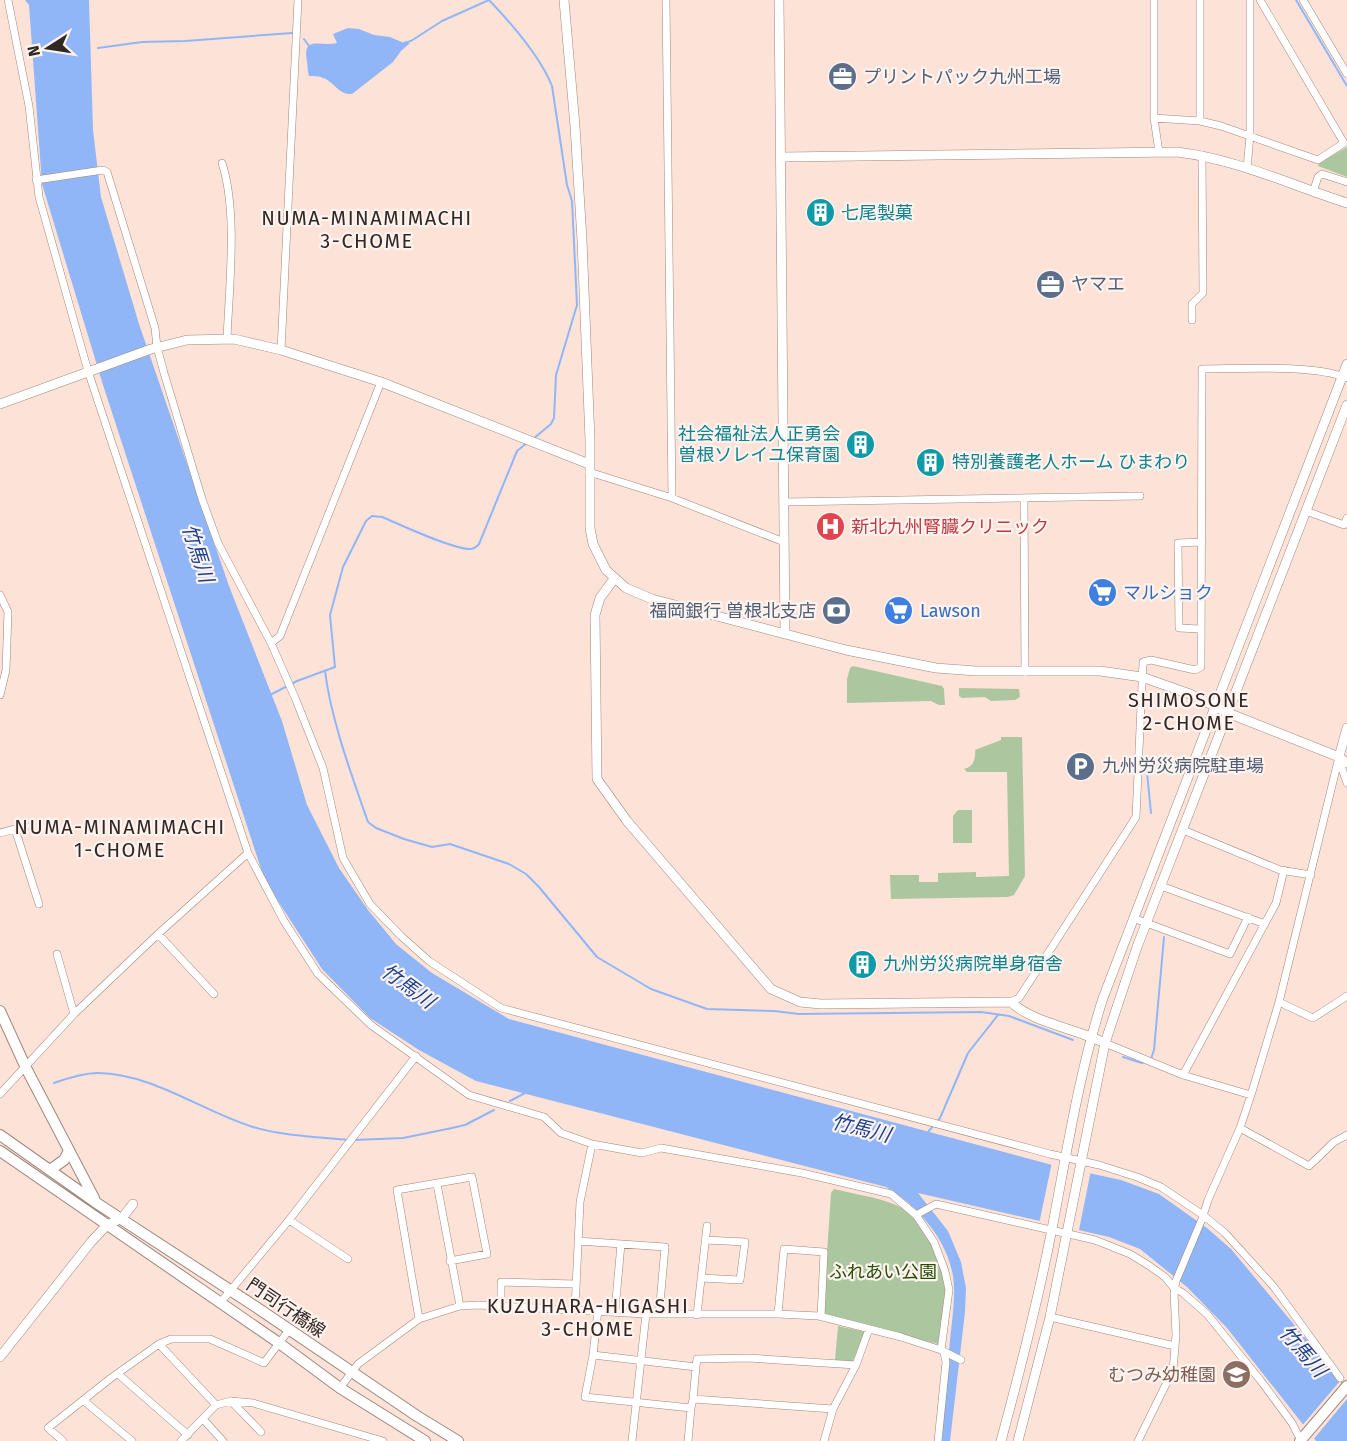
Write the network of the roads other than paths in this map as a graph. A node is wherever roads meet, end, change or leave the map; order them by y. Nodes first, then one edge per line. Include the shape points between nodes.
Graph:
1 (4, 0) edge
2 (298, 0) edge
3 (564, 0) edge
4 (666, 0) edge
5 (779, 0) edge
6 (1154, 0) edge
7 (1200, 0) edge
8 (1250, 0) edge
9 (1260, 0) edge
10 (1303, 0) edge
11 (1347, 74) edge
12 (1154, 118) junction
13 (1200, 121) junction
14 (1250, 135) junction
15 (1159, 152) junction
16 (1202, 155) junction
17 (781, 157) junction
18 (222, 163) dead end
19 (1247, 168) junction
20 (38, 179) junction
21 (1347, 182) edge
22 (1313, 192) junction
23 (1347, 203) edge
24 (1192, 320) dead end
25 (227, 339) junction
26 (154, 348) junction
27 (281, 350) junction
28 (1347, 364) edge
29 (91, 370) junction
30 (1345, 377) edge
31 (381, 382) junction
32 (0, 404) edge
33 (1347, 405) edge
34 (589, 468) junction
35 (1140, 496) dead end
36 (672, 498) junction
37 (1024, 498) junction
38 (784, 502) junction
39 (1306, 511) junction
40 (1347, 518) edge
41 (784, 542) junction
42 (1202, 542) junction
43 (614, 579) junction
44 (0, 595) edge
45 (3, 610) edge
46 (1200, 629) junction
47 (784, 633) junction
48 (271, 643) junction
49 (3, 649) edge
50 (1025, 672) junction
51 (1142, 677) junction
52 (0, 695) edge
53 (1215, 706) junction
54 (1228, 713) junction
55 (1347, 728) edge
56 (1343, 760) edge
57 (1347, 783) edge
58 (26, 826) dead end
59 (15, 829) junction
60 (1183, 831) junction
61 (0, 833) edge
62 (248, 853) junction
63 (1284, 870) junction
64 (1311, 874) junction
65 (1161, 886) junction
66 (39, 904) dead end
67 (1133, 918) junction
68 (1248, 918) junction
69 (1146, 924) junction
70 (1265, 924) junction
71 (158, 934) junction
72 (57, 954) dead end
73 (214, 994) dead end
74 (1347, 996) edge
75 (1011, 1002) junction
76 (1279, 1002) junction
77 (0, 1011) edge
78 (74, 1014) junction
79 (1091, 1036) junction
80 (1105, 1043) junction
81 (416, 1056) junction
82 (26, 1068) junction
83 (1183, 1075) junction
84 (0, 1094) edge
85 (1251, 1095) junction
86 (1240, 1128) junction
87 (1347, 1134) edge
88 (0, 1135) edge
89 (592, 1144) junction
90 (0, 1151) edge
91 (69, 1151) junction
92 (1065, 1159) junction
93 (1080, 1162) junction
94 (51, 1170) junction
95 (437, 1184) junction
96 (95, 1202) junction
97 (133, 1204) dead end
98 (916, 1215) junction
99 (1203, 1217) junction
100 (122, 1218) junction
101 (289, 1220) junction
102 (108, 1225) junction
103 (707, 1226) dead end
104 (1052, 1229) junction
105 (1067, 1232) junction
106 (705, 1240) junction
107 (578, 1241) junction
108 (621, 1244) junction
109 (348, 1258) dead end
110 (450, 1261) junction
111 (701, 1278) junction
112 (576, 1284) junction
113 (1175, 1285) junction
114 (230, 1290) junction
115 (220, 1302) junction
116 (460, 1306) junction
117 (501, 1306) junction
118 (575, 1310) junction
119 (598, 1310) junction
120 (615, 1311) junction
121 (646, 1314) junction
122 (659, 1314) junction
123 (778, 1314) junction
124 (697, 1315) junction
125 (821, 1317) junction
126 (1050, 1317) junction
127 (418, 1319) junction
128 (870, 1329) junction
129 (289, 1330) junction
130 (279, 1343) junction
131 (159, 1344) junction
132 (1175, 1346) junction
133 (944, 1353) junction
134 (593, 1355) junction
135 (0, 1357) edge
136 (641, 1360) junction
137 (961, 1360) dead end
138 (856, 1365) junction
139 (696, 1367) junction
140 (351, 1372) junction
141 (118, 1374) junction
142 (1344, 1382) edge
143 (340, 1388) junction
144 (693, 1399) junction
145 (84, 1401) junction
146 (231, 1401) junction
147 (636, 1402) junction
148 (216, 1405) junction
149 (691, 1408) junction
150 (833, 1409) junction
151 (202, 1419) junction
152 (428, 1424) junction
153 (261, 1432) dead end
154 (188, 1435) junction
155 (1299, 1438) edge
156 (420, 1440) edge
157 (63, 1441) edge
158 (132, 1441) edge
159 (181, 1441) edge
160 (223, 1441) edge
161 (383, 1441) edge
162 (458, 1441) edge
163 (632, 1441) edge
164 (688, 1441) edge
165 (824, 1441) edge
166 (938, 1441) edge
167 (1001, 1441) edge
168 (1017, 1441) edge
169 (1138, 1441) edge

1 - 20 street via 29,106
2 - 27 street
3 - 34 street via 582,240
4 - 36 street
5 - 17 street
6 - 12 street
7 - 13 street
8 - 14 street
9 - 14 street via 1344,143 1318,160
10 - 11 street
12 - 13 street
12 - 15 street
13 - 14 street
14 - 19 street
15 - 16 street
15 - 17 street
16 - 19 street
16 - 24 street via 1203,293 1192,303
17 - 38 street
18 - 25 street via 231,219
19 - 22 street
20 - 26 street via 107,172 155,328
20 - 29 street via 39,197
21 - 22 street via 1322,174
22 - 23 street
25 - 26 street via 187,340
25 - 27 street
26 - 29 street
26 - 48 street via 218,543
27 - 31 street
28 - 30 street
29 - 32 street
29 - 62 street
30 - 42 street via 1334,373 1202,369
30 - 53 street
31 - 34 street
31 - 48 street via 280,636
33 - 39 street
34 - 36 street
34 - 43 street via 590,528 600,561
35 - 37 street
36 - 41 street
37 - 38 street
37 - 50 street
38 - 41 street
39 - 40 street via 1344,525
39 - 54 street
41 - 47 street
42 - 46 street
42 - 46 street via 1178,543 1179,628
43 - 47 street via 638,595
43 - 75 street via 600,598 595,615 597,779 627,821 771,989 800,1002 821,1004
44 - 45 street
45 - 49 street via 8,612
46 - 51 street via 1200,669 1147,660 1143,662
47 - 50 street via 936,668
48 - 92 street via 323,768 343,858 370,904 401,936 464,985 501,1008
49 - 52 street via 6,670
50 - 51 street via 1100,671
51 - 53 street
51 - 75 street via 1136,817 1019,998
53 - 54 street
53 - 67 street
54 - 56 street
54 - 60 street
55 - 56 street
56 - 57 street
56 - 64 street
58 - 59 street
59 - 61 street
59 - 66 street
60 - 63 street
60 - 65 street
62 - 71 street
62 - 81 street via 318,974 371,1025
63 - 64 street
63 - 70 street via 1276,903
64 - 76 street
65 - 68 street
65 - 69 street
67 - 69 street
67 - 79 street
68 - 69 street via 1230,954
68 - 70 street
69 - 80 street
70 - 83 street
71 - 73 street
71 - 78 street
72 - 78 street
74 - 76 street via 1313,1018
75 - 79 street via 1020,1011
76 - 85 street
77 - 82 main road, 門司行橋線
78 - 82 street
79 - 80 street
79 - 92 street
80 - 83 street
80 - 93 street
81 - 89 street via 469,1095 544,1117 561,1133
81 - 101 street
82 - 84 street
82 - 91 main road, 門司行橋線
83 - 85 street
85 - 86 street
86 - 87 street via 1309,1166
86 - 99 street
88 - 94 main road, 門司行橋線
89 - 98 street via 642,1153 661,1148 802,1173 891,1194
89 - 107 street via 580,1202
90 - 102 main road, 門司行橋線
91 - 94 main road
91 - 96 main road, 門司行橋線
92 - 93 street
92 - 104 street
93 - 99 street via 1161,1187
93 - 105 street
94 - 96 main road, 門司行橋線
95 - 110 street
95 - 110 street via 472,1177 487,1254
95 - 127 street via 397,1190
96 - 100 main road, 門司行橋線
96 - 102 main road, 門司行橋線
97 - 100 street
98 - 104 street via 936,1204
98 - 133 street via 934,1242 949,1290
99 - 113 street
99 - 142 street via 1225,1233 1274,1287
100 - 102 street
100 - 114 main road, 門司行橋線
101 - 109 street
101 - 114 street
102 - 115 main road, 門司行橋線
102 - 135 street
103 - 106 street
104 - 105 street
104 - 167 street via 1030,1335
105 - 113 street via 1130,1254
105 - 126 street
106 - 111 street
106 - 111 street via 745,1242 740,1280
107 - 108 street
107 - 112 street
108 - 120 street
108 - 122 street via 665,1247
110 - 116 street
111 - 124 street
112 - 117 street via 501,1282
112 - 118 street
113 - 132 street
113 - 155 street via 1207,1314 1262,1381
114 - 115 street
114 - 129 main road, 門司行橋線
115 - 130 main road, 門司行橋線
116 - 117 street
116 - 127 street
117 - 118 street
118 - 119 street
119 - 120 street
119 - 134 street
120 - 121 street
121 - 122 street
121 - 136 street
122 - 124 street
123 - 124 street
123 - 125 street
123 - 125 street via 784,1249 824,1252
125 - 128 street
126 - 132 street
126 - 168 street
127 - 140 street
128 - 133 street
128 - 138 street
129 - 130 street
129 - 140 main road, 門司行橋線
130 - 131 street via 264,1363 210,1339 171,1339
130 - 143 main road, 門司行橋線
131 - 141 street
131 - 148 street
132 - 169 street via 1173,1370
133 - 137 street
133 - 166 street
134 - 136 street
134 - 147 street via 585,1397
136 - 139 street
136 - 147 street
138 - 139 street via 748,1358 698,1359
138 - 150 street
139 - 144 street
140 - 143 street
140 - 152 main road, 門司行橋線
141 - 145 street
141 - 154 street
142 - 155 main road
143 - 156 main road, 門司行橋線
144 - 149 street
144 - 150 street
145 - 157 street via 48,1428
145 - 158 street
146 - 148 street
146 - 153 street
146 - 161 street via 253,1403
147 - 149 street
147 - 163 street
148 - 151 street
149 - 164 street
150 - 165 street
151 - 154 street
151 - 160 street
152 - 156 street
152 - 162 main road, 門司行橋線
154 - 159 street

